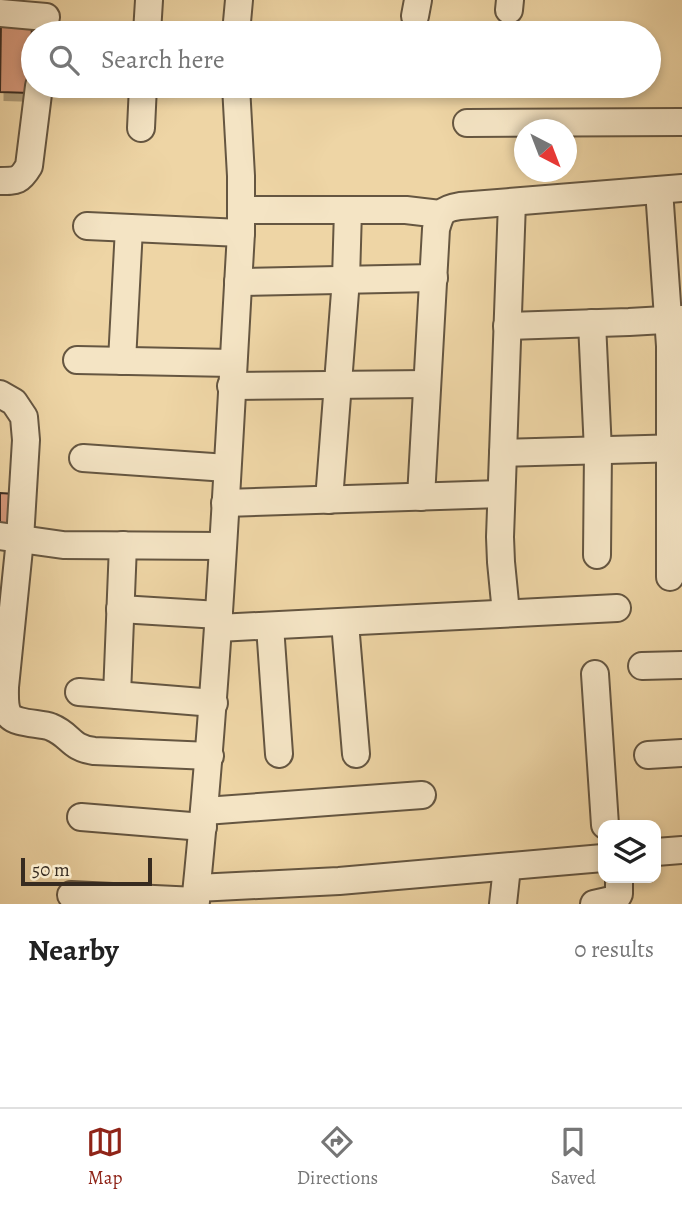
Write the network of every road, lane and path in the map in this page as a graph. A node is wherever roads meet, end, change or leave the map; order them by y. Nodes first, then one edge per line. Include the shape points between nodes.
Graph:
1 (149, 0) edge
2 (239, 0) edge
3 (0, 13) edge
4 (46, 17) edge
5 (148, 21) edge
6 (237, 21) edge
7 (38, 98) edge
8 (142, 98) edge
9 (236, 98) edge
10 (682, 122) edge
11 (467, 123) dead end
12 (141, 128) dead end
13 (0, 181) edge
14 (670, 189) edge
15 (512, 202) junction
16 (348, 210) junction
17 (440, 214) junction
18 (241, 222) junction
19 (88, 226) dead end
20 (130, 228) junction
21 (434, 278) junction
22 (346, 279) junction
23 (238, 282) junction
24 (675, 320) edge
25 (592, 323) junction
26 (508, 326) junction
27 (77, 360) dead end
28 (122, 361) junction
29 (232, 374) junction
30 (427, 384) junction
31 (338, 385) junction
32 (0, 394) edge
33 (676, 449) edge
34 (598, 450) junction
35 (503, 453) junction
36 (83, 458) dead end
37 (227, 468) junction
38 (501, 494) junction
39 (421, 497) junction
40 (329, 500) junction
41 (225, 503) junction
42 (10, 537) edge
43 (123, 545) junction
44 (222, 546) junction
45 (597, 555) dead end
46 (670, 577) dead end
47 (617, 608) dead end
48 (120, 609) junction
49 (506, 613) junction
50 (218, 622) junction
51 (345, 623) junction
52 (270, 626) junction
53 (682, 664) edge
54 (642, 666) dead end
55 (595, 674) dead end
56 (79, 692) dead end
57 (117, 695) junction
58 (214, 703) junction
59 (682, 753) edge
60 (279, 754) dead end
61 (356, 754) dead end
62 (648, 754) dead end
63 (210, 756) junction
64 (422, 795) dead end
65 (81, 817) dead end
66 (204, 819) junction
67 (605, 820) edge
68 (682, 850) edge
69 (661, 852) edge
70 (598, 858) edge
71 (507, 867) junction
72 (618, 883) edge
73 (360, 892) edge
74 (71, 895) dead end
75 (196, 898) edge
76 (503, 904) edge
77 (594, 904) edge

1 - 5 street
2 - 6 street
3 - 4 street
7 - 13 street via 29,166 16,181
8 - 12 street
9 - 18 street
10 - 11 street
14 - 15 street
14 - 24 street
15 - 17 street via 447,208
15 - 26 street
16 - 17 street
16 - 18 street
16 - 22 street
17 - 21 street
18 - 20 street
18 - 23 street
19 - 20 street
20 - 28 street
21 - 22 street
21 - 30 street
22 - 23 street
22 - 31 street
23 - 29 street
24 - 25 street
24 - 33 street via 670,346
25 - 26 street
25 - 34 street
26 - 35 street
27 - 28 street
28 - 29 street
29 - 31 street
29 - 37 street
30 - 31 street
30 - 39 street
31 - 40 street
32 - 42 street via 15,402 24,417 26,440
33 - 34 street
33 - 46 street
34 - 35 street
34 - 45 street
35 - 38 street
36 - 37 street
37 - 41 street
38 - 39 street
38 - 49 street
39 - 40 street
40 - 41 street
41 - 44 street
42 - 43 street via 63,545
42 - 63 street via 5,687 9,716 59,730 83,750
43 - 44 street
43 - 48 street
44 - 50 street
47 - 49 street
48 - 50 street
48 - 57 street
49 - 51 street
50 - 52 street
50 - 58 street
51 - 52 street
51 - 61 street
52 - 60 street
53 - 54 street
55 - 67 street
56 - 57 street
57 - 58 street
58 - 63 street
59 - 62 street
63 - 66 street
64 - 66 street
65 - 66 street
66 - 75 street
68 - 69 street
70 - 71 street
71 - 73 street
71 - 76 street
72 - 77 street via 616,899
73 - 75 street
74 - 75 street

